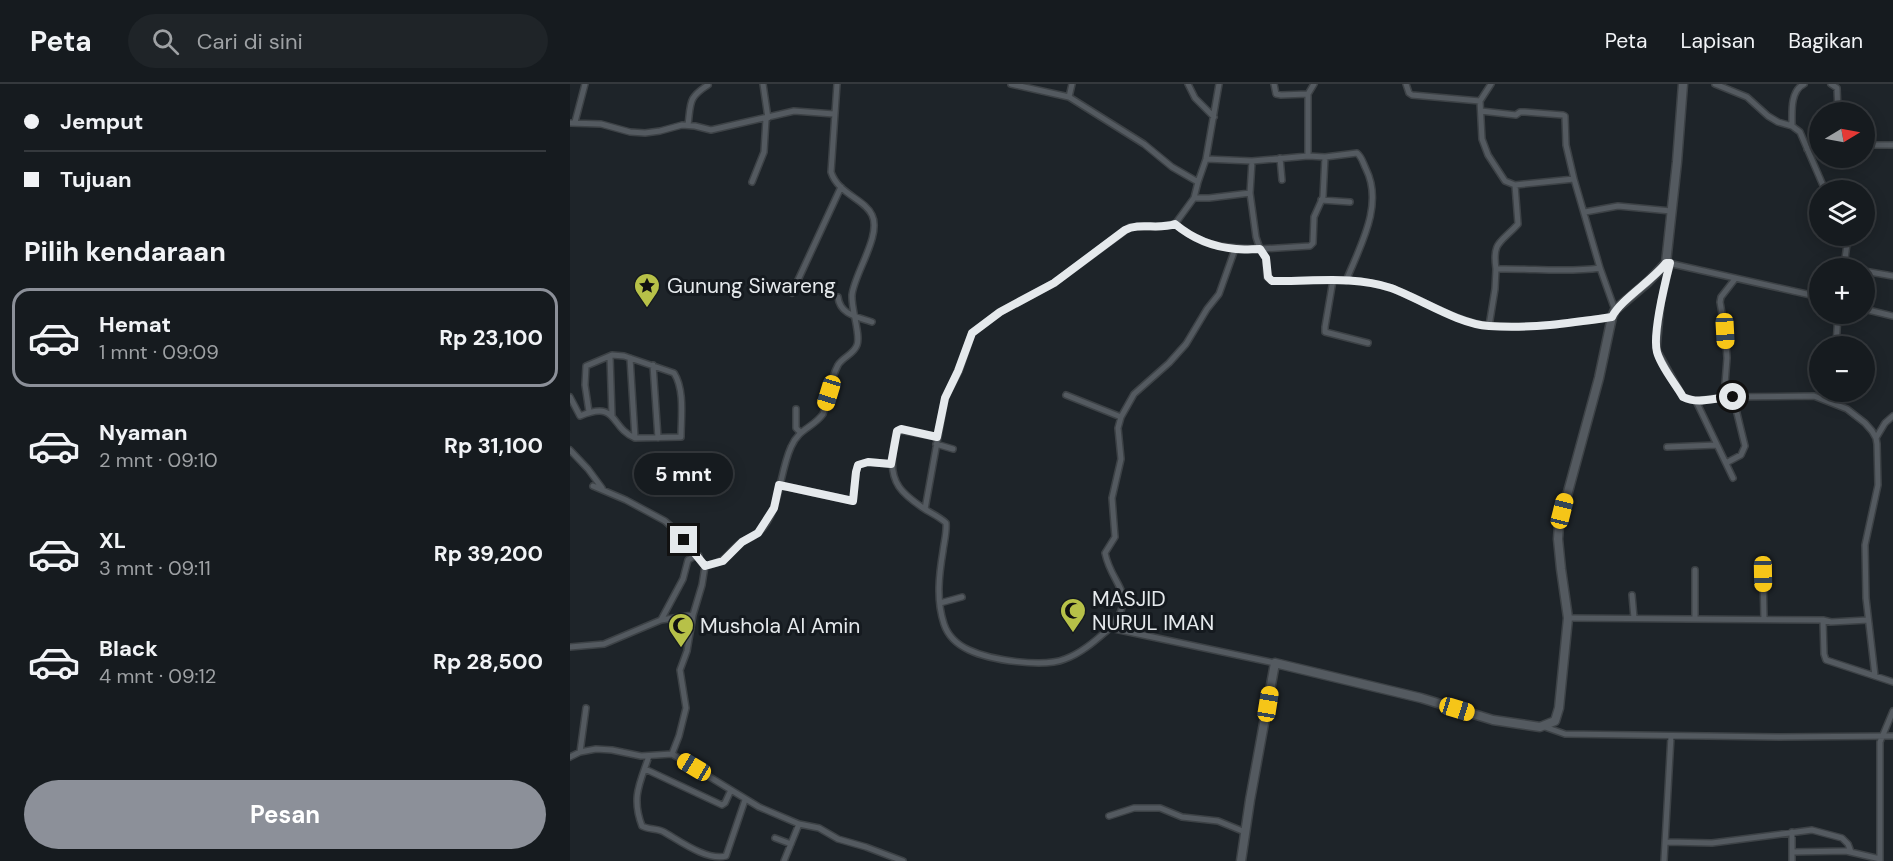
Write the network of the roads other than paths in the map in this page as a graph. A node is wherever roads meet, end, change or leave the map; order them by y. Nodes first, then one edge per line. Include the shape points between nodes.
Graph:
1 (585, 84) edge
2 (764, 84) edge
3 (837, 84) edge
4 (1011, 84) edge
5 (1072, 84) edge
6 (1188, 84) edge
7 (1219, 84) edge
8 (1274, 84) edge
9 (1314, 84) edge
10 (1406, 84) edge
11 (1491, 84) edge
12 (1683, 84) edge
13 (1715, 84) edge
14 (1804, 84) edge
15 (1831, 84) edge
16 (708, 85) edge
17 (1308, 94) junction
18 (1070, 97) junction
19 (1480, 101) junction
20 (1838, 102) edge
21 (1481, 111) junction
22 (834, 114) junction
23 (1214, 117) junction
24 (767, 118) junction
25 (572, 122) edge
26 (688, 125) junction
27 (1792, 126) junction
28 (1875, 145) edge
29 (1893, 145) edge
30 (1807, 149) joint
31 (1308, 156) junction
32 (1325, 157) junction
33 (1280, 158) junction
34 (1206, 159) junction
35 (1252, 161) junction
36 (1574, 179) junction
37 (1281, 180) dead end
38 (1821, 180) edge
39 (752, 182) dead end
40 (1198, 182) junction
41 (1515, 185) junction
42 (841, 187) junction
43 (1250, 193) junction
44 (1194, 198) junction
45 (1321, 200) junction
46 (1350, 202) dead end
47 (1671, 211) junction
48 (1585, 212) junction
49 (1175, 224) junction
50 (1235, 249) junction
51 (1260, 249) junction
52 (1668, 263) junction
53 (1600, 268) junction
54 (1496, 269) junction
55 (1875, 273) edge
56 (1893, 276) edge
57 (1736, 279) junction
58 (1333, 280) junction
59 (1346, 280) junction
60 (792, 293) dead end
61 (1809, 295) edge
62 (838, 297) dead end
63 (1875, 312) edge
64 (1614, 314) junction
65 (854, 316) junction
66 (1893, 316) edge
67 (872, 322) dead end
68 (1489, 326) junction
69 (1368, 343) dead end
70 (610, 357) junction
71 (630, 358) junction
72 (653, 365) junction
73 (1066, 395) dead end
74 (1809, 396) edge
75 (570, 397) edge
76 (1724, 397) junction
77 (1733, 397) junction
78 (1696, 401) junction
79 (1832, 402) edge
80 (796, 409) dead end
81 (589, 412) junction
82 (612, 416) junction
83 (1893, 416) edge
84 (1121, 417) junction
85 (800, 432) junction
86 (937, 437) junction
87 (635, 438) junction
88 (658, 438) junction
89 (1876, 438) junction
90 (936, 444) junction
91 (1717, 444) junction
92 (1666, 447) dead end
93 (953, 449) dead end
94 (570, 450) edge
95 (1726, 463) junction
96 (891, 464) junction
97 (1733, 478) dead end
98 (779, 485) junction
99 (593, 486) dead end
100 (603, 490) junction
101 (925, 509) junction
102 (699, 556) junction
103 (705, 566) junction
104 (1695, 570) dead end
105 (1763, 574) dead end
106 (1632, 595) dead end
107 (962, 597) dead end
108 (940, 603) junction
109 (693, 615) junction
110 (1568, 618) junction
111 (1634, 618) junction
112 (1695, 618) junction
113 (1764, 619) junction
114 (661, 620) junction
115 (1823, 620) junction
116 (1868, 620) junction
117 (1110, 628) junction
118 (570, 647) edge
119 (1275, 663) junction
120 (1875, 676) junction
121 (1893, 682) edge
122 (586, 708) dead end
123 (1893, 711) edge
124 (1555, 720) junction
125 (1542, 726) junction
126 (1558, 732) junction
127 (1671, 736) junction
128 (1882, 736) junction
129 (1893, 736) edge
130 (580, 752) junction
131 (672, 754) junction
132 (649, 756) junction
133 (570, 757) edge
134 (645, 769) junction
135 (731, 790) junction
136 (745, 800) junction
137 (1109, 816) dead end
138 (799, 824) junction
139 (1245, 832) junction
140 (1792, 832) junction
141 (775, 838) dead end
142 (1666, 842) junction
143 (791, 844) junction
144 (1792, 852) junction
145 (1851, 852) junction
146 (1880, 860) edge
147 (784, 861) edge
148 (903, 861) edge
149 (1241, 861) edge
150 (1664, 861) edge
151 (1792, 861) edge

1 - 25 street
2 - 24 street
3 - 22 street
4 - 18 street
5 - 18 street
6 - 23 street via 1195,98
7 - 23 street
8 - 17 street via 1276,94
9 - 17 street
10 - 19 street via 1412,96
11 - 19 street
12 - 47 street
13 - 27 street via 1748,97 1768,116
14 - 27 street via 1796,92
15 - 20 street via 1837,88
16 - 26 street via 694,96
17 - 31 street
18 - 40 street
19 - 21 street
21 - 36 street via 1563,114
21 - 41 street via 1482,138 1488,156 1505,181
22 - 24 street via 794,111
22 - 42 street via 831,172
23 - 34 street
24 - 26 street via 711,130
24 - 39 street via 764,152
25 - 26 street via 638,133
27 - 30 street via 1800,132
28 - 29 street
30 - 38 street
31 - 32 street
31 - 33 street
32 - 45 street
32 - 59 street via 1357,153 1371,179 1371,213
33 - 35 street
33 - 37 street
34 - 35 street
34 - 40 street
35 - 43 street
36 - 41 street
36 - 48 street
40 - 44 street
41 - 54 street via 1518,224 1495,248
42 - 60 street
42 - 65 street via 872,213 874,224 852,294
43 - 44 street
43 - 51 street
44 - 49 street
45 - 46 street
45 - 51 street via 1314,217 1312,245
47 - 48 street via 1618,206
47 - 52 street
48 - 53 street
49 - 50 street via 1211,245
49 - 86 street via 1130,227 1054,283 1000,312 972,333 945,398
50 - 51 street
50 - 84 street via 1219,294 1186,344 1134,394
51 - 58 street via 1272,281
52 - 57 street
52 - 64 street
52 - 78 street via 1657,350 1683,397
53 - 54 street via 1559,272
53 - 64 street
54 - 68 street
55 - 56 street
57 - 61 street
57 - 76 street via 1720,302 1727,358
58 - 59 street
58 - 69 street via 1325,332
59 - 68 street via 1390,288 1470,322
62 - 65 street via 840,307
63 - 66 street
64 - 68 street via 1541,327
64 - 110 street via 1559,525
65 - 67 street
65 - 85 street via 857,345 837,367 823,414
70 - 71 street
70 - 81 street via 586,366
70 - 82 street
71 - 72 street
71 - 87 street
72 - 88 street
72 - 88 street via 674,373 680,391 681,437
73 - 84 street
74 - 77 street
75 - 81 street via 580,416
76 - 77 street
76 - 78 street
77 - 95 street via 1745,446 1741,454
78 - 91 street
79 - 89 street via 1853,413
80 - 85 street via 796,428
81 - 82 street via 605,411
82 - 87 street
83 - 89 street
84 - 117 street via 1121,459 1112,498 1115,537 1105,553 1124,604
85 - 98 street via 791,446
86 - 90 street
86 - 96 street via 899,430
87 - 88 street
89 - 116 street via 1878,485 1864,545
90 - 93 street
90 - 101 street
91 - 92 street
91 - 95 street
94 - 100 street
95 - 97 street
96 - 98 street via 858,465 853,501
96 - 101 street via 895,482
98 - 103 street via 774,508 758,533 723,561
99 - 100 street
100 - 102 street via 665,521
101 - 108 street via 947,526 939,579
102 - 103 street
102 - 114 street via 688,560 683,579
103 - 109 street
104 - 112 street
105 - 113 street
106 - 111 street
107 - 108 street
108 - 117 street via 947,631 959,644 976,653 1021,662 1064,660
109 - 114 street
109 - 131 street via 680,670 686,708
110 - 111 street
110 - 124 street
111 - 112 street
112 - 113 street
113 - 115 street
114 - 118 street via 608,643
115 - 116 street
115 - 120 street via 1826,660
116 - 120 street
117 - 119 street
119 - 125 street via 1421,698 1493,720
119 - 139 street
120 - 121 street
122 - 130 street
123 - 128 street
124 - 125 street
124 - 126 street
125 - 126 street
126 - 127 street
127 - 128 street
127 - 142 street
128 - 129 street
128 - 146 street
130 - 132 street via 603,749
130 - 133 street
131 - 132 street
131 - 135 street
132 - 134 street
134 - 135 street via 722,806
134 - 136 street via 637,788 642,826 666,833 705,859 717,861 726,856
135 - 136 street
136 - 138 street
137 - 139 street via 1134,808 1160,808 1182,817 1218,821
138 - 143 street
138 - 148 street
139 - 149 street
140 - 142 street via 1712,843
140 - 144 street
140 - 145 street via 1812,830 1842,838
141 - 143 street
142 - 150 street
143 - 147 street
144 - 145 street
144 - 151 street
145 - 146 street

